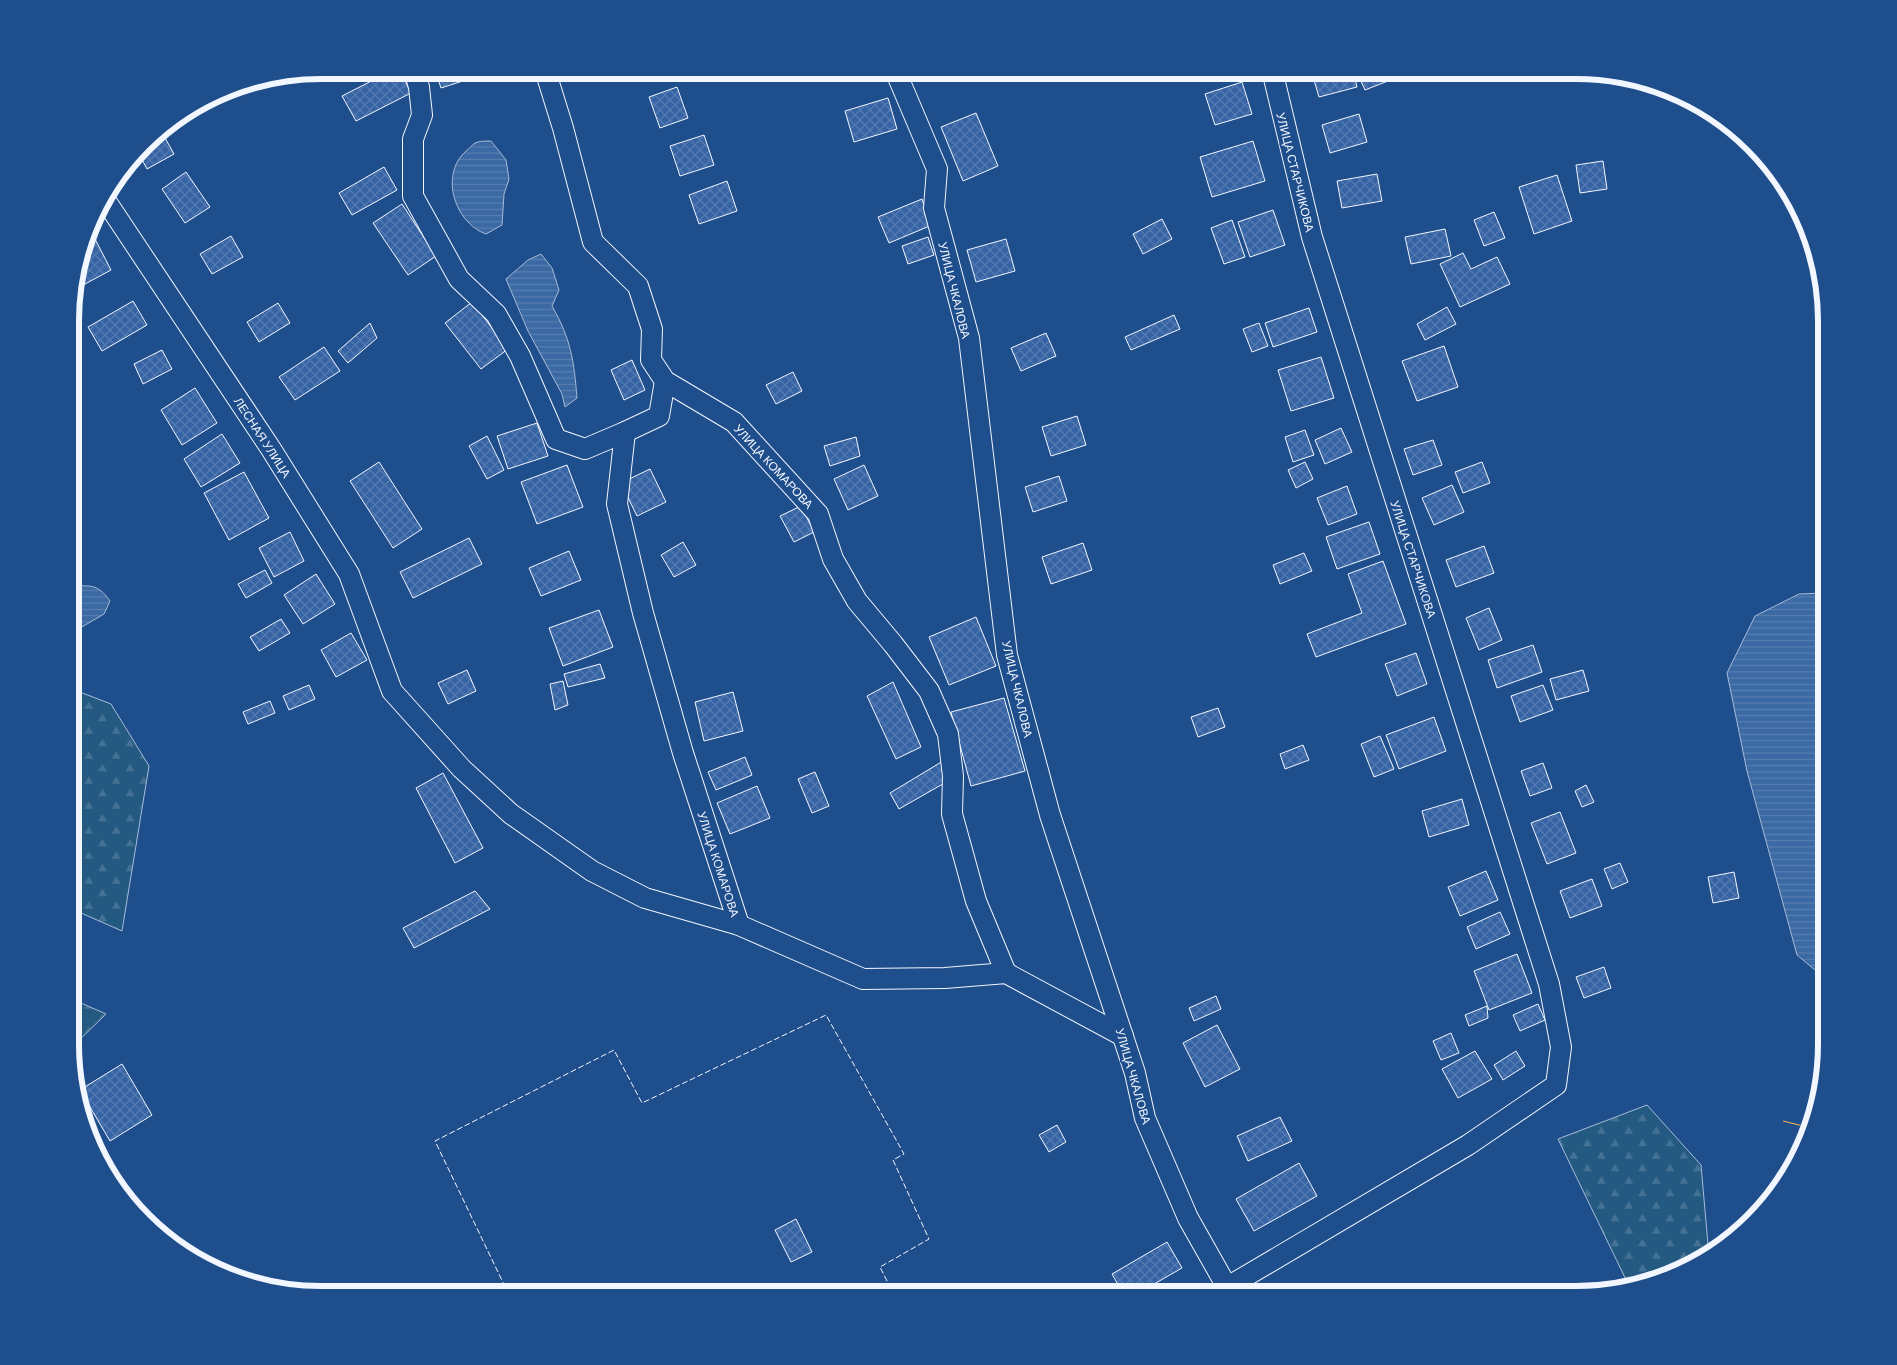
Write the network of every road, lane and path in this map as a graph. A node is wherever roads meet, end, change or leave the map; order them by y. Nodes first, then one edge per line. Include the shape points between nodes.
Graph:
1 (417, 79) edge
2 (548, 79) edge
3 (899, 79) edge
4 (1274, 79) edge
5 (108, 205) edge
6 (665, 381) junction
7 (625, 432) junction
8 (739, 925) junction
9 (1006, 973) junction
10 (1123, 1036) junction
11 (1219, 1286) edge
12 (1229, 1286) edge

1 - 7 street via 422,115 413,140 412,196 460,279 496,314 520,356 556,439 585,449
2 - 6 street, УЛИЦА КОМАРОВА via 564,128 592,242 638,286 652,330 651,360
3 - 10 street, УЛИЦА ЧКАЛОВА via 937,169 934,208 969,338 1007,655 1050,816
4 - 12 street, УЛИЦА СТАРЧИКОВА via 1312,237 1549,984 1561,1047 1556,1085 1468,1145
5 - 8 street, ЛЕСНАЯ УЛИЦА via 271,449 349,574 392,692 462,770 511,814 592,871 645,898
6 - 7 street via 659,416
6 - 9 street, УЛИЦА КОМАРОВА via 734,422 818,514 833,559 857,601 929,691 948,734 953,776 952,814 976,901
7 - 8 street, УЛИЦА КОМАРОВА via 617,504 683,753
8 - 9 street via 863,979
9 - 10 street
10 - 11 street, УЛИЦА ЧКАЛОВА via 1145,1118

